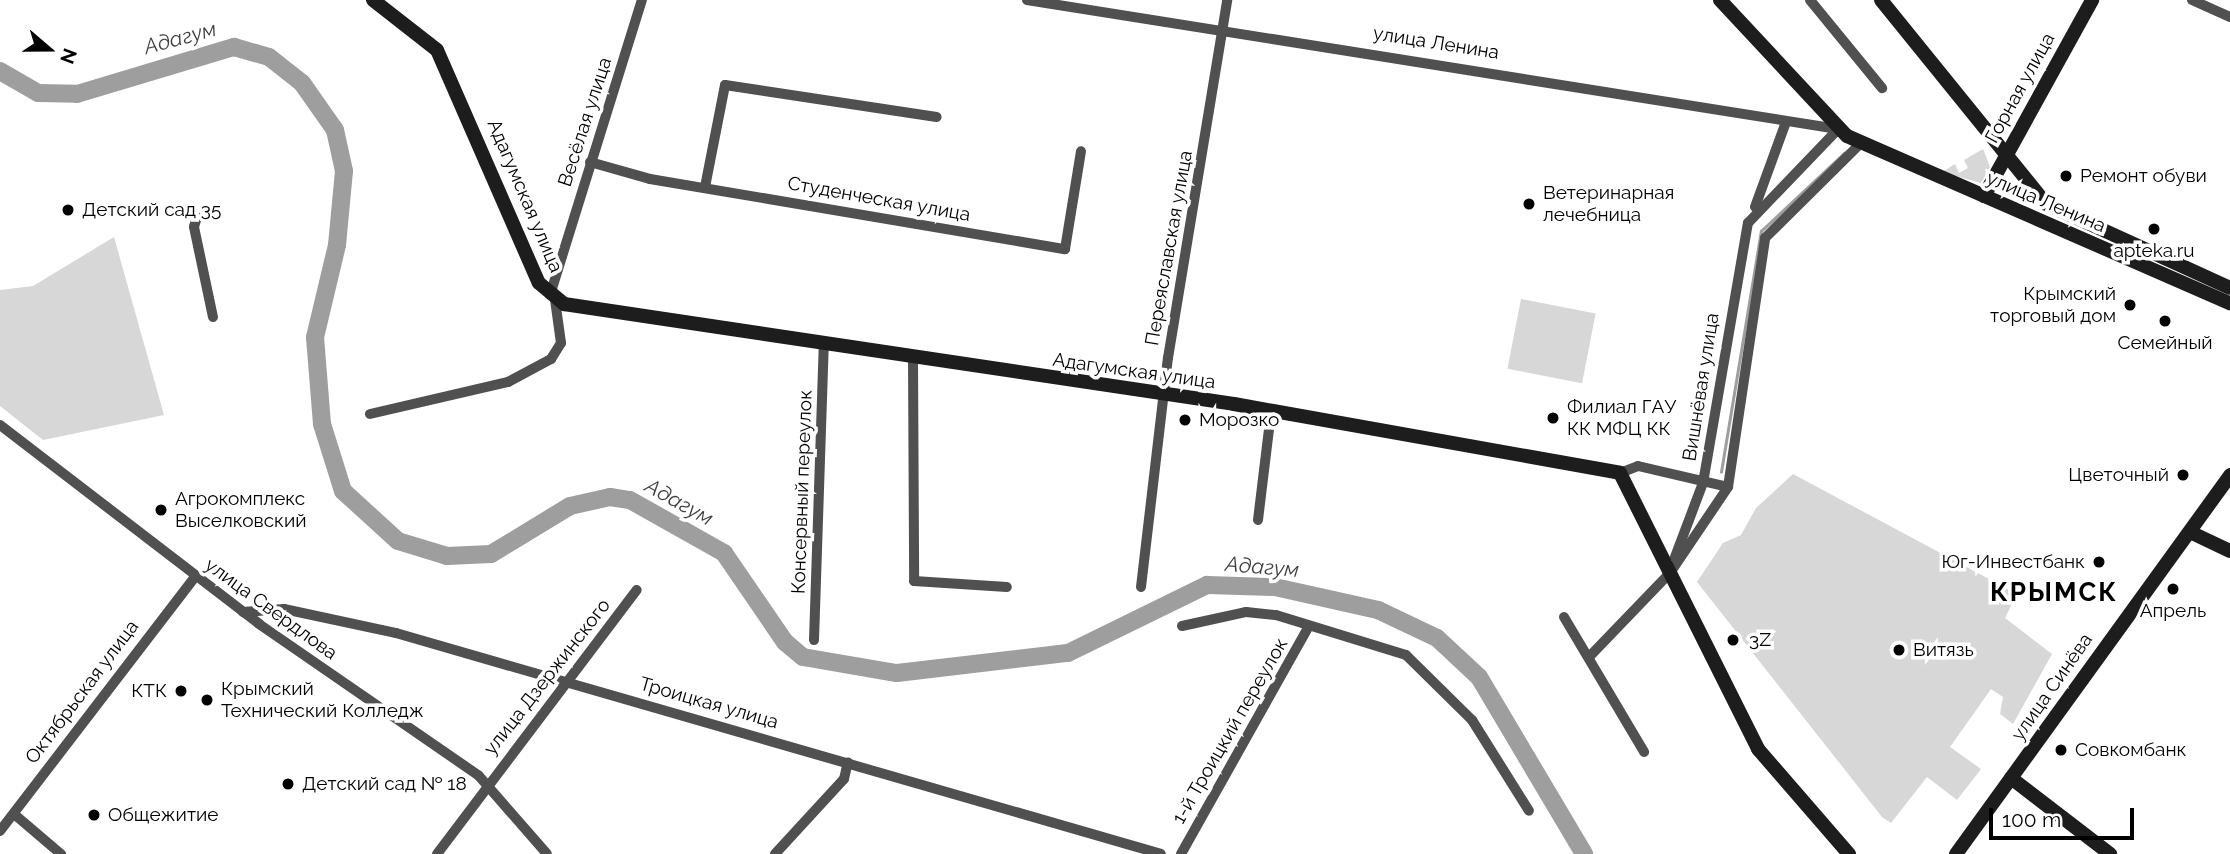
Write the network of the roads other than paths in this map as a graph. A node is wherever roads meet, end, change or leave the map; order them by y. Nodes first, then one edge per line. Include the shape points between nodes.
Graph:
1 (373, 0) edge
2 (642, 0) edge
3 (1027, 0) edge
4 (1227, 0) edge
5 (1720, 0) edge
6 (1810, 0) edge
7 (1881, 0) edge
8 (2092, 0) edge
9 (2192, 0) edge
10 (2230, 17) edge
11 (1223, 28) junction
12 (1882, 88) dead end
13 (937, 117) dead end
14 (1786, 122) junction
15 (1842, 133) junction
16 (1860, 144) junction
17 (1081, 151) dead end
18 (2004, 158) junction
19 (590, 162) junction
20 (705, 187) junction
21 (1984, 196) junction
22 (1753, 213) junction
23 (197, 217) dead end
24 (2230, 288) edge
25 (553, 298) junction
26 (2230, 303) edge
27 (213, 317) dead end
28 (824, 345) junction
29 (913, 359) junction
30 (1164, 394) junction
31 (1271, 412) junction
32 (370, 414) dead end
33 (0, 425) edge
34 (1620, 473) junction
35 (2230, 475) edge
36 (1703, 483) junction
37 (1728, 487) junction
38 (1258, 520) dead end
39 (2190, 532) junction
40 (2230, 551) edge
41 (1670, 573) junction
42 (195, 577) junction
43 (1007, 587) dead end
44 (1141, 587) dead end
45 (637, 590) dead end
46 (243, 612) junction
47 (1564, 617) dead end
48 (1182, 626) dead end
49 (1309, 626) junction
50 (814, 640) dead end
51 (1590, 656) junction
52 (568, 679) junction
53 (1644, 751) dead end
54 (848, 762) junction
55 (2011, 778) junction
56 (488, 784) junction
57 (1529, 811) dead end
58 (14, 814) junction
59 (0, 831) edge
60 (1147, 852) edge
61 (61, 854) edge
62 (437, 854) edge
63 (547, 854) edge
64 (775, 854) edge
65 (1161, 854) edge
66 (1181, 854) edge
67 (1849, 854) edge
68 (1956, 854) edge
69 (2110, 854) edge

1 - 25 main road, Адагумская улица via 437,50
2 - 19 street, Весёлая улица
3 - 11 street, улица Ленина
4 - 11 street, Переяславская улица
5 - 15 main road
6 - 12 street
7 - 18 main road, улица Ленина
8 - 18 main road, Горная улица
9 - 10 street
11 - 14 street, улица Ленина
11 - 30 street, Переяславская улица
13 - 20 street via 725,85
14 - 15 street, улица Ленина
14 - 22 street
15 - 16 main road, улица Ленина
15 - 22 street, Вишнёвая улица
16 - 21 main road, улица Ленина
16 - 37 street, Вишнёвая улица via 1765,238
17 - 20 street, Студенческая улица via 1065,248
18 - 21 main road, Горная улица
18 - 24 main road, улица Ленина via 2056,210
19 - 20 street, Студенческая улица
19 - 25 street, Весёлая улица
21 - 26 main road, улица Ленина
22 - 36 street, Вишнёвая улица via 1744,235
23 - 27 street via 194,227
25 - 28 main road, Адагумская улица
25 - 32 street, Весёлая улица via 561,343 551,359 508,382
28 - 29 main road, Адагумская улица
28 - 50 street, Консервный переулок
29 - 30 main road, Адагумская улица
29 - 43 street via 914,581
30 - 31 main road, Адагумская улица
30 - 44 street, Переяславская улица
31 - 34 main road, Адагумская улица
31 - 38 street
33 - 42 street, улица Свердлова
34 - 36 street via 1639,466
34 - 41 main road
35 - 39 main road, улица Синёва
36 - 37 street
36 - 41 street, Вишнёвая улица
37 - 41 street, Вишнёвая улица
39 - 40 main road
39 - 55 main road, улица Синёва
41 - 51 street
41 - 67 main road via 1770,769
42 - 46 street, улица Свердлова
42 - 58 street, Октябрьская улица
45 - 52 street, улица Дзержинского
46 - 52 street, Троицкая улица via 295,611
46 - 56 street, улица Свердлова
47 - 51 street
48 - 49 street, 1-й Троицкий переулок via 1245,612
49 - 57 street, 1-й Троицкий переулок via 1396,650 1423,667 1472,720
49 - 66 street, 1-й Троицкий переулок
51 - 53 street
52 - 54 street, Троицкая улица
52 - 56 street, улица Дзержинского
54 - 60 street, Троицкая улица
54 - 64 street via 845,779
55 - 68 main road, улица Синёва
55 - 69 main road
56 - 62 street, улица Дзержинского
56 - 63 street, улица Свердлова
58 - 59 street, Октябрьская улица
58 - 61 street
60 - 65 street, Троицкая улица

